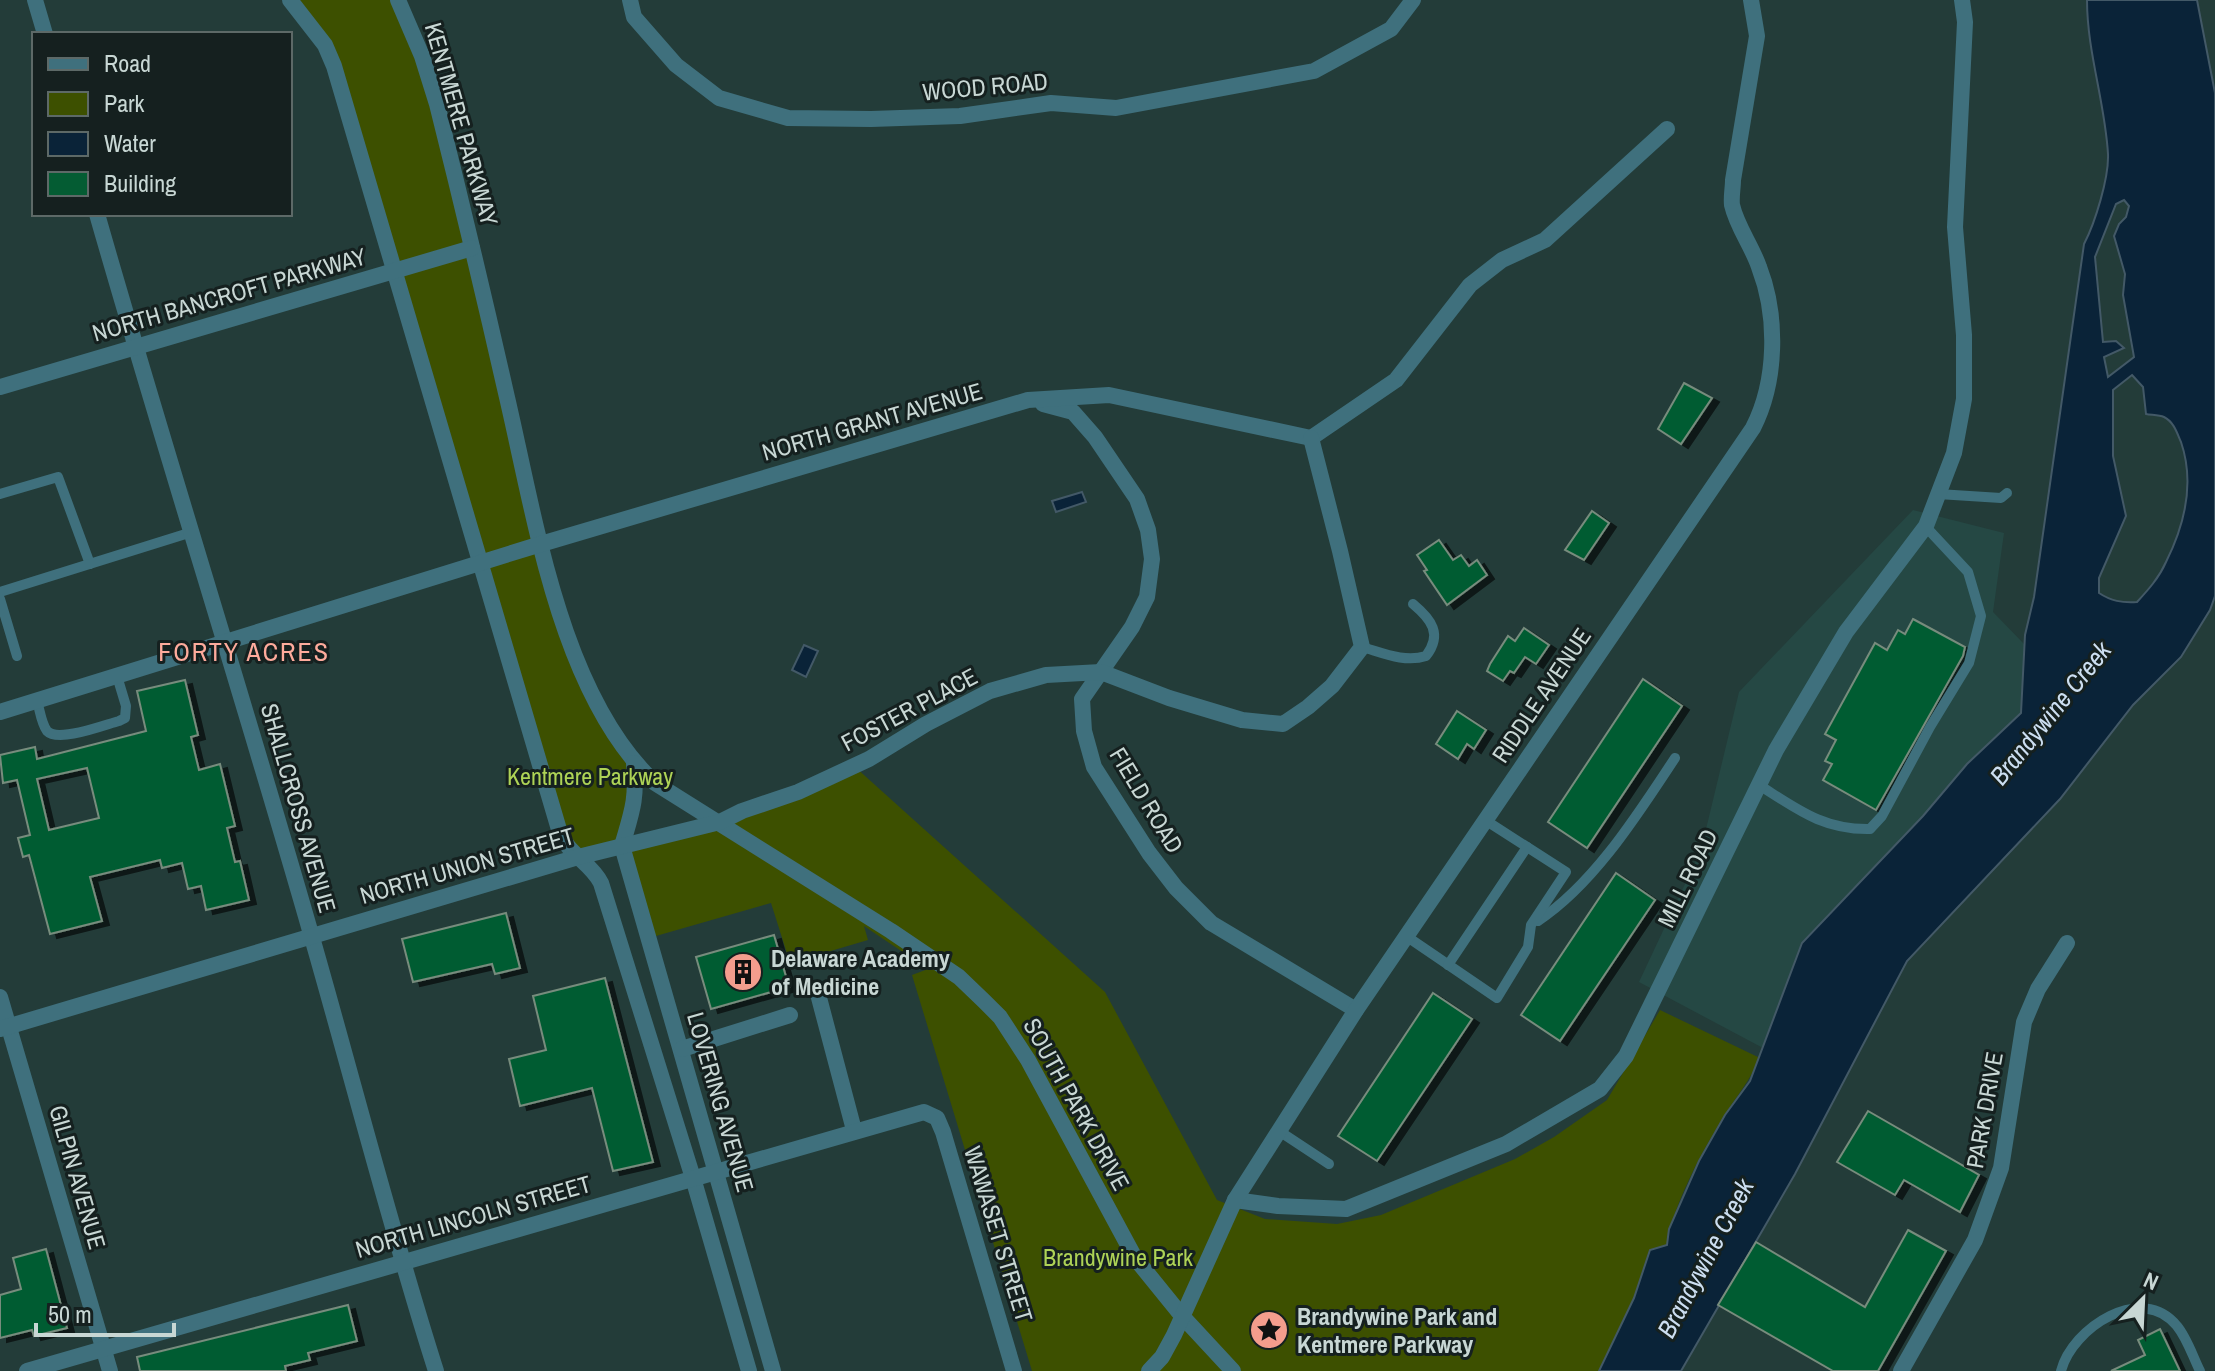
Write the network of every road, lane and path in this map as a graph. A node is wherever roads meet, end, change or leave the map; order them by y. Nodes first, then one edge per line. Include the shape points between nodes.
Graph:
1 (35, 0) edge
2 (290, 0) edge
3 (398, 0) edge
4 (630, 0) edge
5 (1413, 0) edge
6 (1751, 0) edge
7 (1962, 0) edge
8 (44, 32) edge
9 (1667, 129) dead end
10 (98, 216) edge
11 (472, 248) junction
12 (394, 271) junction
13 (135, 347) junction
14 (0, 387) edge
15 (1028, 400) junction
16 (1311, 438) junction
17 (2007, 493) dead end
18 (0, 494) edge
19 (1938, 494) junction
20 (1926, 527) junction
21 (192, 532) junction
22 (541, 544) junction
23 (90, 564) junction
24 (481, 564) junction
25 (0, 592) edge
26 (0, 599) edge
27 (1413, 604) dead end
28 (225, 642) junction
29 (1362, 647) junction
30 (17, 656) dead end
31 (1101, 672) junction
32 (117, 676) junction
33 (37, 701) junction
34 (0, 712) edge
35 (1675, 758) dead end
36 (634, 763) junction
37 (1759, 785) junction
38 (1485, 820) junction
39 (720, 822) junction
40 (622, 846) junction
41 (1527, 847) junction
42 (578, 857) junction
43 (1531, 925) junction
44 (311, 936) junction
45 (1406, 936) junction
46 (2067, 943) dead end
47 (1448, 965) junction
48 (818, 994) dead end
49 (0, 997) edge
50 (1356, 1010) junction
51 (790, 1015) dead end
52 (4, 1028) edge
53 (682, 1049) junction
54 (932, 1114) joint
55 (854, 1130) junction
56 (1279, 1131) junction
57 (1329, 1164) dead end
58 (716, 1171) junction
59 (693, 1178) junction
60 (1235, 1200) junction
61 (401, 1262) junction
62 (1182, 1316) junction
63 (103, 1349) junction
64 (27, 1371) edge
65 (110, 1371) edge
66 (436, 1371) edge
67 (749, 1371) edge
68 (773, 1371) edge
69 (1014, 1371) edge
70 (1149, 1371) edge
71 (1233, 1371) edge
72 (1901, 1371) edge
73 (2061, 1371) edge
74 (2200, 1371) edge

1 - 8 street
2 - 12 street via 325,45 334,66
3 - 11 street, KENTMERE PARKWAY via 437,104
4 - 5 street, WOOD ROAD via 634,17 676,65 719,98 788,118 849,119 960,116 1051,103 1116,108 1314,71 1391,29
6 - 38 street, RIDDLE AVENUE via 1757,36 1732,204 1768,296 1771,350 1762,410
7 - 19 street, MILL ROAD via 1955,227 1964,399 1954,453
9 - 16 street via 1545,240 1502,260 1470,285 1396,380
10 - 13 street, SHALLCROSS AVENUE
11 - 12 street, NORTH BANCROFT PARKWAY
11 - 22 street, KENTMERE PARKWAY
12 - 13 street, NORTH BANCROFT PARKWAY
12 - 24 street
13 - 14 street, NORTH BANCROFT PARKWAY
13 - 21 street, SHALLCROSS AVENUE
15 - 16 street, NORTH GRANT AVENUE via 1109,395
15 - 22 street, NORTH GRANT AVENUE
15 - 31 street, FIELD ROAD via 1073,412 1137,499 1148,530 1152,559 1147,597
16 - 29 street
17 - 19 lane via 2001,498
18 - 23 lane via 58,477
19 - 20 street, MILL ROAD
20 - 37 street, MILL ROAD via 1846,632
20 - 37 lane via 1968,572 1981,616 1969,663 1882,816 1870,829 1846,830 1818,821
21 - 23 lane
21 - 28 street, SHALLCROSS AVENUE
22 - 24 street, NORTH GRANT AVENUE
22 - 36 street, KENTMERE PARKWAY via 585,680
23 - 25 lane
24 - 28 street, NORTH GRANT AVENUE
24 - 42 street via 560,833
26 - 30 lane
27 - 29 lane via 1433,625 1433,644 1426,656 1402,658
28 - 32 street, NORTH GRANT AVENUE
28 - 44 street, SHALLCROSS AVENUE
29 - 31 street, FOSTER PLACE via 1332,686 1283,724 1242,720
31 - 39 street, FOSTER PLACE via 1046,675 990,691 869,759
31 - 50 street, FIELD ROAD via 1082,699 1087,743 1094,767 1149,853 1211,923
32 - 33 street, NORTH GRANT AVENUE
32 - 33 lane via 126,706 125,718 119,721 59,737 44,727
33 - 34 street, NORTH GRANT AVENUE
35 - 43 lane via 1623,836 1557,908
36 - 39 street, KENTMERE PARKWAY via 670,793
36 - 40 street via 635,801
37 - 60 street, MILL ROAD via 1626,1056 1600,1089 1506,1144 1346,1209
38 - 41 lane
38 - 45 street, RIDDLE AVENUE
39 - 40 street, NORTH UNION STREET
39 - 62 street, SOUTH PARK DRIVE via 959,977 1000,1017 1135,1258
40 - 42 street, NORTH UNION STREET
40 - 53 street, LOVERING AVENUE
41 - 43 lane via 1566,872
41 - 47 lane
42 - 44 street, NORTH UNION STREET
42 - 59 street, LOVERING AVENUE via 601,883
43 - 47 lane via 1528,947 1497,998
44 - 52 street, NORTH UNION STREET
44 - 61 street, SHALLCROSS AVENUE
45 - 47 lane
45 - 50 street, RIDDLE AVENUE
46 - 72 street, PARK DRIVE via 2024,1022 2001,1168 1975,1240
48 - 55 street
49 - 52 street, GILPIN AVENUE
50 - 56 street, RIDDLE AVENUE
51 - 53 street
52 - 63 street, GILPIN AVENUE
53 - 58 street, LOVERING AVENUE
54 - 55 street, NORTH LINCOLN STREET via 918,1112
54 - 69 street, WAWASET STREET via 943,1132
55 - 58 street, NORTH LINCOLN STREET
56 - 57 lane
56 - 60 street, RIDDLE AVENUE
58 - 59 street, NORTH LINCOLN STREET
58 - 68 street, LOVERING AVENUE
59 - 61 street, NORTH LINCOLN STREET
59 - 67 street, LOVERING AVENUE
60 - 62 street, RIDDLE AVENUE
61 - 63 street, NORTH LINCOLN STREET
61 - 66 street, SHALLCROSS AVENUE
62 - 70 street, RIDDLE AVENUE
62 - 71 street, SOUTH PARK DRIVE
63 - 64 street, NORTH LINCOLN STREET
63 - 65 street, GILPIN AVENUE
73 - 74 lane via 2088,1328 2118,1311 2152,1308 2177,1325

